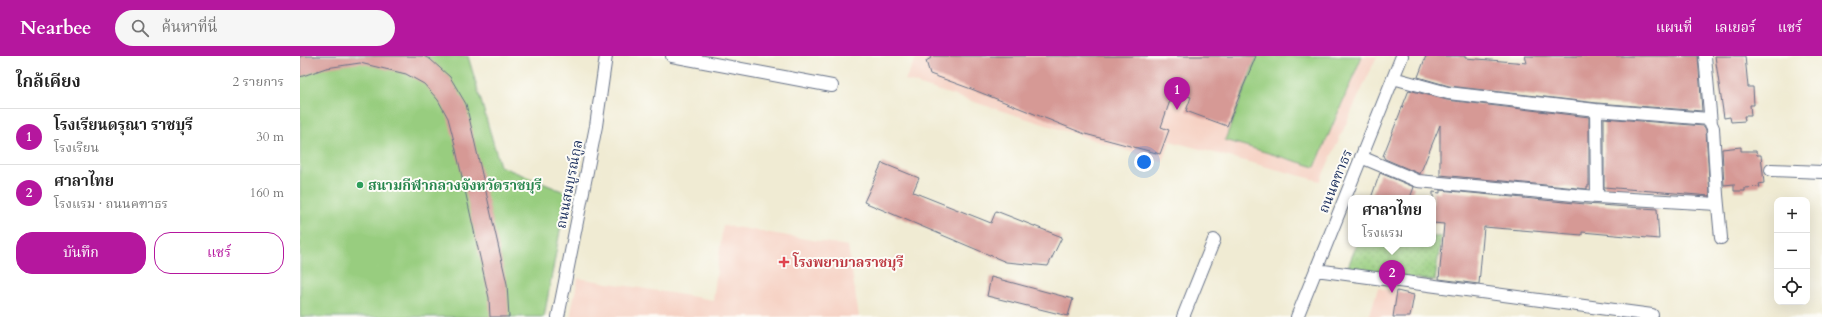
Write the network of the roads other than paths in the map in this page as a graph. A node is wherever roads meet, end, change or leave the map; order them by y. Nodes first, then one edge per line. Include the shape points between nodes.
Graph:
1 (606, 56) edge
2 (672, 56) edge
3 (1402, 56) edge
4 (1705, 56) edge
5 (1393, 78) junction
6 (832, 86) dead end
7 (1596, 110) junction
8 (1711, 124) junction
9 (1361, 157) junction
10 (1771, 170) dead end
11 (1822, 172) edge
12 (1597, 197) junction
13 (1717, 204) junction
14 (1721, 238) dead end
15 (1214, 240) dead end
16 (1316, 270) junction
17 (1652, 315) dead end
18 (558, 317) edge
19 (1183, 317) edge
20 (1297, 317) edge

1 - 18 street, ถนนสมบูรณ์กูล via 596,126
2 - 6 street
3 - 5 street, ถนนคฑาธร
4 - 8 street
5 - 7 street via 1448,93
5 - 9 street, ถนนคฑาธร
7 - 8 street via 1709,119
7 - 12 street
8 - 13 street
9 - 12 street via 1418,181
9 - 16 street, ถนนคฑาธร
10 - 11 street
12 - 13 street
13 - 14 street
15 - 19 street
16 - 17 street
16 - 20 street, ถนนคฑาธร

